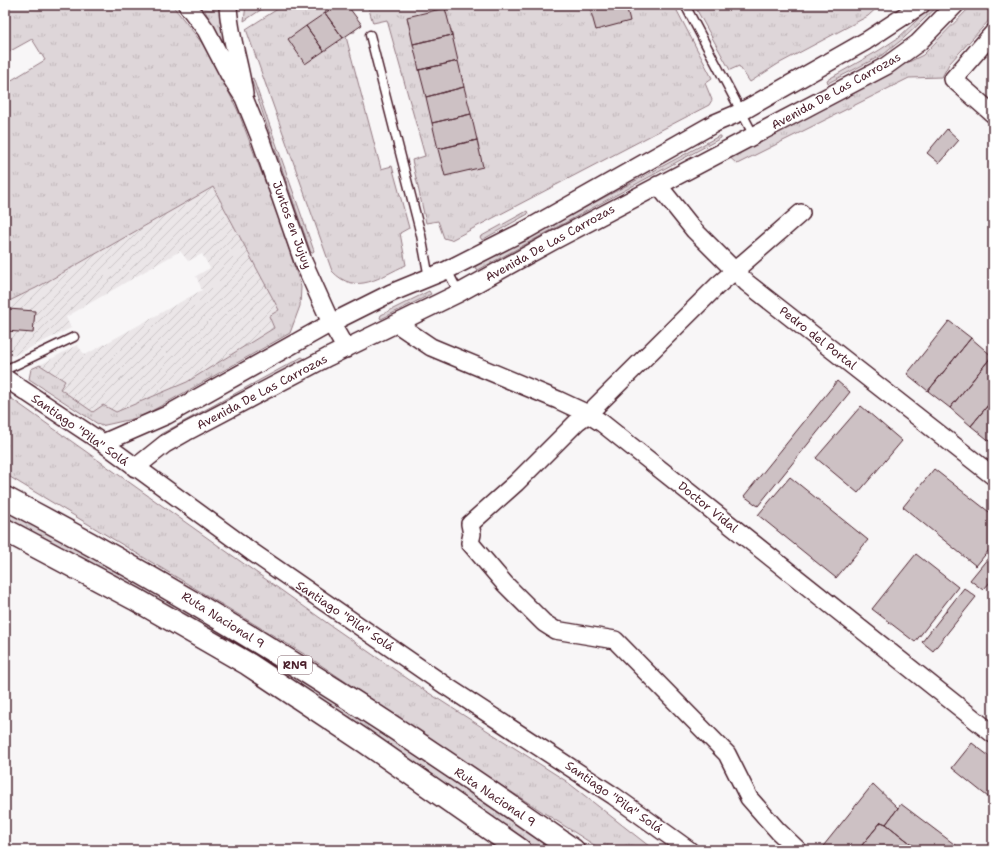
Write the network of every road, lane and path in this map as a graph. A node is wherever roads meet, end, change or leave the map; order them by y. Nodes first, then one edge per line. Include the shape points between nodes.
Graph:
1 (187, 5) edge
2 (228, 5) edge
3 (685, 5) edge
4 (921, 5) edge
5 (955, 5) edge
6 (993, 33) edge
7 (370, 35) dead end
8 (244, 98) junction
9 (741, 112) junction
10 (993, 114) edge
11 (754, 136) junction
12 (658, 185) junction
13 (801, 213) dead end
14 (447, 270) junction
15 (736, 270) junction
16 (429, 278) junction
17 (459, 293) junction
18 (331, 323) junction
19 (397, 324) junction
20 (74, 337) dead end
21 (346, 349) junction
22 (5, 370) edge
23 (5, 378) edge
24 (588, 414) junction
25 (103, 443) junction
26 (135, 468) junction
27 (993, 476) edge
28 (5, 487) edge
29 (5, 498) edge
30 (5, 530) edge
31 (74, 534) junction
32 (993, 734) edge
33 (520, 850) edge
34 (573, 850) edge
35 (689, 850) edge
36 (798, 850) edge

1 - 8 street via 206,30
2 - 8 street
3 - 9 lane
4 - 9 street, Avenida De Las Carrozas via 866,41
5 - 11 street, Avenida De Las Carrozas via 918,43 886,66
6 - 10 street via 953,79
7 - 16 lane via 421,235
8 - 18 street, Juntos en Jujuy via 303,261
9 - 11 lane
9 - 14 street, Avenida De Las Carrozas via 715,123 526,230
11 - 12 street, Avenida De Las Carrozas
12 - 15 street, Pedro del Portal via 694,230
12 - 17 street, Avenida De Las Carrozas
13 - 15 street
14 - 16 street, Avenida De Las Carrozas
14 - 17 lane
15 - 24 street
15 - 27 street, Pedro del Portal via 747,283
16 - 18 street, Avenida De Las Carrozas via 391,293
17 - 19 street, Avenida De Las Carrozas
18 - 21 street, Juntos en Jujuy
18 - 25 street, Avenida De Las Carrozas via 167,415
19 - 21 street, Avenida De Las Carrozas
19 - 24 street, Doctor Vidal via 431,347
20 - 22 lane
21 - 26 street, Avenida De Las Carrozas via 170,440
23 - 25 street, Santiago "Pila" Solá
24 - 32 street, Doctor Vidal
24 - 36 street via 470,524 470,543 505,584 544,623 555,630 615,640 727,754 749,798
25 - 26 street, Santiago "Pila" Solá
26 - 35 street, Santiago "Pila" Solá via 446,686 614,796
28 - 31 highway
29 - 31 highway, Ruta Nacional 9 / RN9
30 - 33 highway, Ruta Nacional 9 / RN9 via 135,599 248,664
31 - 34 highway, Ruta Nacional 9 / RN9 via 163,583 354,702

